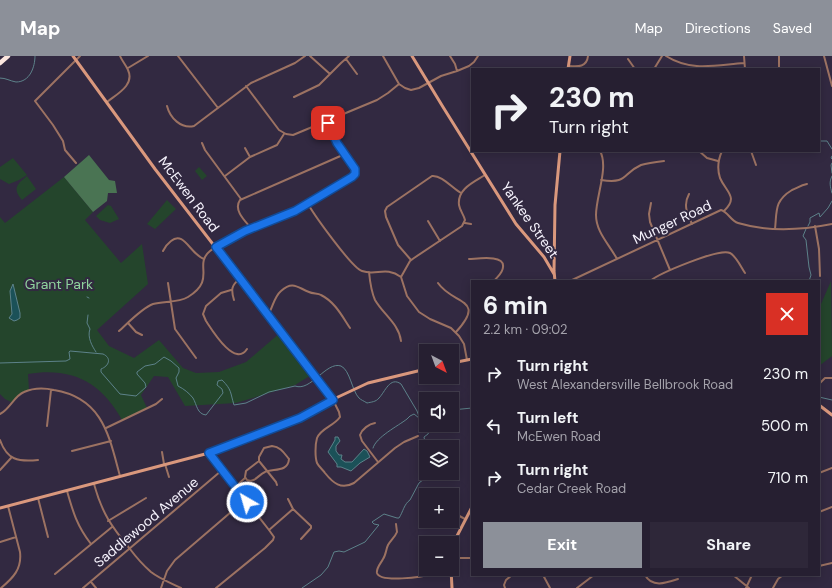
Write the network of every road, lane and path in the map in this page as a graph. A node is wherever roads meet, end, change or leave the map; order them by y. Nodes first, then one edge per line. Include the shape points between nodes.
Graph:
1 (8, 56) edge
2 (73, 56) edge
3 (80, 56) edge
4 (120, 56) edge
5 (148, 56) edge
6 (178, 56) edge
7 (305, 56) edge
8 (310, 56) edge
9 (349, 56) edge
10 (383, 56) edge
11 (412, 56) edge
12 (450, 56) edge
13 (478, 56) edge
14 (570, 56) edge
15 (588, 56) edge
16 (662, 56) edge
17 (666, 56) edge
18 (744, 56) edge
19 (779, 56) edge
20 (825, 56) edge
21 (345, 58) junction
22 (628, 59) dead end
23 (76, 60) junction
24 (0, 63) edge
25 (744, 63) junction
26 (711, 65) joint
27 (569, 67) edge
28 (128, 68) junction
29 (634, 68) edge
30 (655, 68) edge
31 (745, 68) edge
32 (779, 68) edge
33 (458, 71) junction
34 (330, 74) junction
35 (357, 74) dead end
36 (428, 83) junction
37 (399, 84) junction
38 (246, 86) junction
39 (832, 86) edge
40 (294, 98) dead end
41 (107, 102) junction
42 (168, 106) dead end
43 (218, 108) junction
44 (328, 121) junction
45 (284, 134) junction
46 (202, 143) dead end
47 (245, 148) dead end
48 (560, 152) edge
49 (600, 152) edge
50 (700, 152) edge
51 (722, 152) edge
52 (751, 152) edge
53 (345, 154) junction
54 (250, 157) junction
55 (664, 161) dead end
56 (718, 161) junction
57 (76, 163) dead end
58 (756, 165) dead end
59 (485, 175) junction
60 (224, 176) junction
61 (601, 180) junction
62 (807, 184) dead end
63 (461, 193) junction
64 (689, 194) dead end
65 (241, 199) junction
66 (651, 203) dead end
67 (308, 204) junction
68 (724, 211) junction
69 (428, 221) dead end
70 (464, 223) junction
71 (471, 224) dead end
72 (692, 224) junction
73 (832, 224) edge
74 (815, 226) junction
75 (251, 228) junction
76 (776, 229) junction
77 (656, 240) junction
78 (440, 241) junction
79 (216, 247) junction
80 (163, 251) dead end
81 (204, 259) junction
82 (469, 259) dead end
83 (617, 259) junction
84 (411, 260) junction
85 (670, 270) junction
86 (369, 272) junction
87 (745, 273) dead end
88 (554, 274) junction
89 (820, 276) dead end
90 (401, 277) junction
91 (240, 279) junction
92 (495, 280) edge
93 (554, 280) edge
94 (572, 280) edge
95 (652, 280) edge
96 (168, 283) dead end
97 (438, 283) dead end
98 (231, 290) junction
99 (234, 300) dead end
100 (170, 301) junction
101 (268, 315) junction
102 (128, 323) junction
103 (350, 328) dead end
104 (119, 331) dead end
105 (456, 332) junction
106 (142, 335) dead end
107 (401, 341) dead end
108 (247, 349) dead end
109 (196, 358) dead end
110 (471, 359) edge
111 (467, 360) junction
112 (459, 362) edge
113 (419, 371) edge
114 (832, 378) edge
115 (820, 383) edge
116 (51, 389) junction
117 (162, 399) dead end
118 (333, 400) junction
119 (820, 406) edge
120 (0, 414) edge
121 (832, 414) edge
122 (375, 423) dead end
123 (47, 426) dead end
124 (106, 428) junction
125 (418, 436) dead end
126 (0, 440) edge
127 (111, 441) junction
128 (72, 451) dead end
129 (162, 452) dead end
130 (209, 453) junction
131 (12, 457) junction
132 (38, 460) dead end
133 (259, 460) junction
134 (378, 462) junction
135 (165, 464) junction
136 (832, 468) edge
137 (0, 470) edge
138 (221, 470) junction
139 (267, 471) junction
140 (820, 473) edge
141 (120, 476) junction
142 (169, 477) dead end
143 (246, 478) junction
144 (94, 483) junction
145 (277, 485) dead end
146 (235, 487) junction
147 (67, 490) junction
148 (38, 498) junction
149 (146, 498) dead end
150 (288, 499) dead end
151 (245, 500) junction
152 (8, 506) junction
153 (832, 507) edge
154 (0, 508) edge
155 (293, 509) junction
156 (471, 509) edge
157 (820, 512) edge
158 (459, 516) edge
159 (465, 519) junction
160 (108, 521) junction
161 (396, 524) dead end
162 (112, 526) junction
163 (269, 530) junction
164 (457, 536) edge
165 (16, 537) junction
166 (48, 537) dead end
167 (301, 539) dead end
168 (0, 542) edge
169 (91, 544) junction
170 (129, 548) junction
171 (459, 558) edge
172 (471, 558) edge
173 (832, 563) edge
174 (820, 566) edge
175 (55, 574) dead end
176 (419, 576) edge
177 (452, 576) edge
178 (511, 576) edge
179 (544, 576) edge
180 (593, 576) edge
181 (646, 576) edge
182 (734, 576) edge
183 (752, 576) edge
184 (782, 576) edge
185 (164, 580) junction
186 (678, 580) dead end
187 (91, 582) junction
188 (747, 587) edge
189 (1, 588) edge
190 (84, 588) edge
191 (96, 588) edge
192 (161, 588) edge
193 (181, 588) edge
194 (216, 588) edge
195 (452, 588) edge
196 (505, 588) edge
197 (550, 588) edge
198 (576, 588) edge
199 (773, 588) edge

1 - 24 highway
2 - 23 street, McEwen Road
3 - 23 street
4 - 28 street
5 - 28 street
6 - 43 street
7 - 38 street
8 - 34 street
9 - 21 street
10 - 37 street
11 - 36 street, Yankee Street
12 - 33 street
13 - 33 street via 471,65
14 - 27 street
15 - 27 street via 583,65
16 - 30 street
17 - 26 street via 684,65
18 - 25 street
19 - 32 street
20 - 39 street
21 - 34 street
21 - 35 street
22 - 29 street
23 - 41 street, McEwen Road
23 - 57 street via 34,101 63,141 64,150
25 - 26 street
25 - 31 street
28 - 41 street via 130,78 127,86
33 - 36 street
34 - 40 street via 315,88
36 - 37 street via 412,90
36 - 59 street, Yankee Street
37 - 44 street via 377,100
38 - 43 street
38 - 45 street
41 - 79 street, McEwen Road
42 - 43 street via 176,121 187,127 196,125
44 - 45 street via 296,135
44 - 53 street via 337,143
45 - 54 street via 277,145
46 - 60 street
47 - 54 street
48 - 88 street via 555,204
49 - 61 street via 603,161
50 - 56 street via 704,157
51 - 56 street
52 - 58 street
53 - 65 street
53 - 67 street via 355,169 354,175
54 - 60 street
55 - 61 street via 641,166 618,181
56 - 68 street via 720,178 731,196 730,204
59 - 63 street
59 - 88 street, Yankee Street via 516,224 544,256
60 - 65 street
61 - 83 street via 597,218 602,237
62 - 76 street via 788,193 779,201
63 - 70 street via 459,205
63 - 84 street via 440,177 432,176 387,207 386,217 398,245
64 - 72 street via 685,208
65 - 75 street via 237,204 237,210
66 - 77 street via 649,217
67 - 75 street via 290,214
67 - 86 street via 352,264 360,271
68 - 72 street, Munger Road
68 - 76 street, Munger Road via 738,223
69 - 78 street
70 - 71 street
70 - 78 street via 461,228
72 - 77 street, Munger Road
73 - 74 street, Munger Road
74 - 76 street, Munger Road
74 - 89 street
75 - 79 street
77 - 83 street, Munger Road
77 - 85 street
78 - 84 street
79 - 81 street
79 - 91 street, McEwen Road
80 - 81 street via 167,244 179,238 195,255
81 - 100 street via 201,286 186,298
82 - 92 street via 492,258 500,261 503,270
83 - 94 street, Munger Road
84 - 90 street
85 - 87 street via 698,258 725,252 732,255
85 - 95 street
86 - 90 street via 391,271
86 - 107 street via 373,295 396,327
88 - 93 street
90 - 105 street via 407,296 419,312
91 - 98 street
91 - 101 street, McEwen Road
96 - 100 street
97 - 105 street via 445,292 464,302 468,308 467,319
98 - 99 street
98 - 108 street via 221,293 207,304 203,316 229,351 241,354
100 - 102 street via 148,306
100 - 109 street via 175,329
101 - 103 street via 278,293 287,286 299,286 327,299
101 - 118 street, McEwen Road
102 - 104 street
102 - 106 street
105 - 111 street via 462,341
110 - 111 street
111 - 112 street
113 - 118 street via 377,380
114 - 115 street via 824,379
116 - 120 street via 24,392
116 - 123 street
116 - 124 street via 83,401 97,413
117 - 124 street
118 - 130 street via 300,418
118 - 134 street via 340,417 317,439 316,458 319,466 334,483 344,486 354,483
119 - 121 street
122 - 134 street via 370,424 360,435
124 - 127 street
125 - 134 street via 400,444
126 - 131 street
127 - 128 street
127 - 141 street
129 - 135 street
130 - 135 street
130 - 138 street
131 - 132 street via 23,461
131 - 137 street
133 - 139 street
133 - 139 street via 262,450 272,446 281,449 289,459 288,464 279,470
133 - 143 street via 246,471
135 - 141 street
135 - 142 street
136 - 140 street
138 - 146 street
138 - 170 street, Saddlewood Avenue
139 - 143 street via 253,481
139 - 145 street
141 - 144 street
143 - 146 street
144 - 147 street
144 - 160 street
146 - 151 street
147 - 148 street
147 - 169 street via 75,519
148 - 152 street
148 - 166 street
149 - 160 street
150 - 155 street
151 - 163 street
151 - 185 street via 175,560
152 - 154 street
152 - 165 street
153 - 157 street
155 - 163 street
155 - 167 street via 311,526
156 - 159 street
158 - 159 street
159 - 164 street
160 - 162 street
161 - 176 street via 397,532 378,568 378,575 390,579
162 - 169 street
162 - 170 street
163 - 194 street via 274,536 273,540
165 - 168 street
165 - 189 street via 21,557 19,567 14,576
169 - 175 street
170 - 185 street via 148,569
170 - 187 street, Saddlewood Avenue
171 - 172 street
173 - 174 street
177 - 195 street
178 - 196 street via 506,580
179 - 197 street
180 - 198 street
181 - 186 street via 650,582 657,585
182 - 188 street
183 - 188 street
184 - 199 street
185 - 192 street
185 - 193 street
187 - 190 street, Saddlewood Avenue
187 - 191 street

